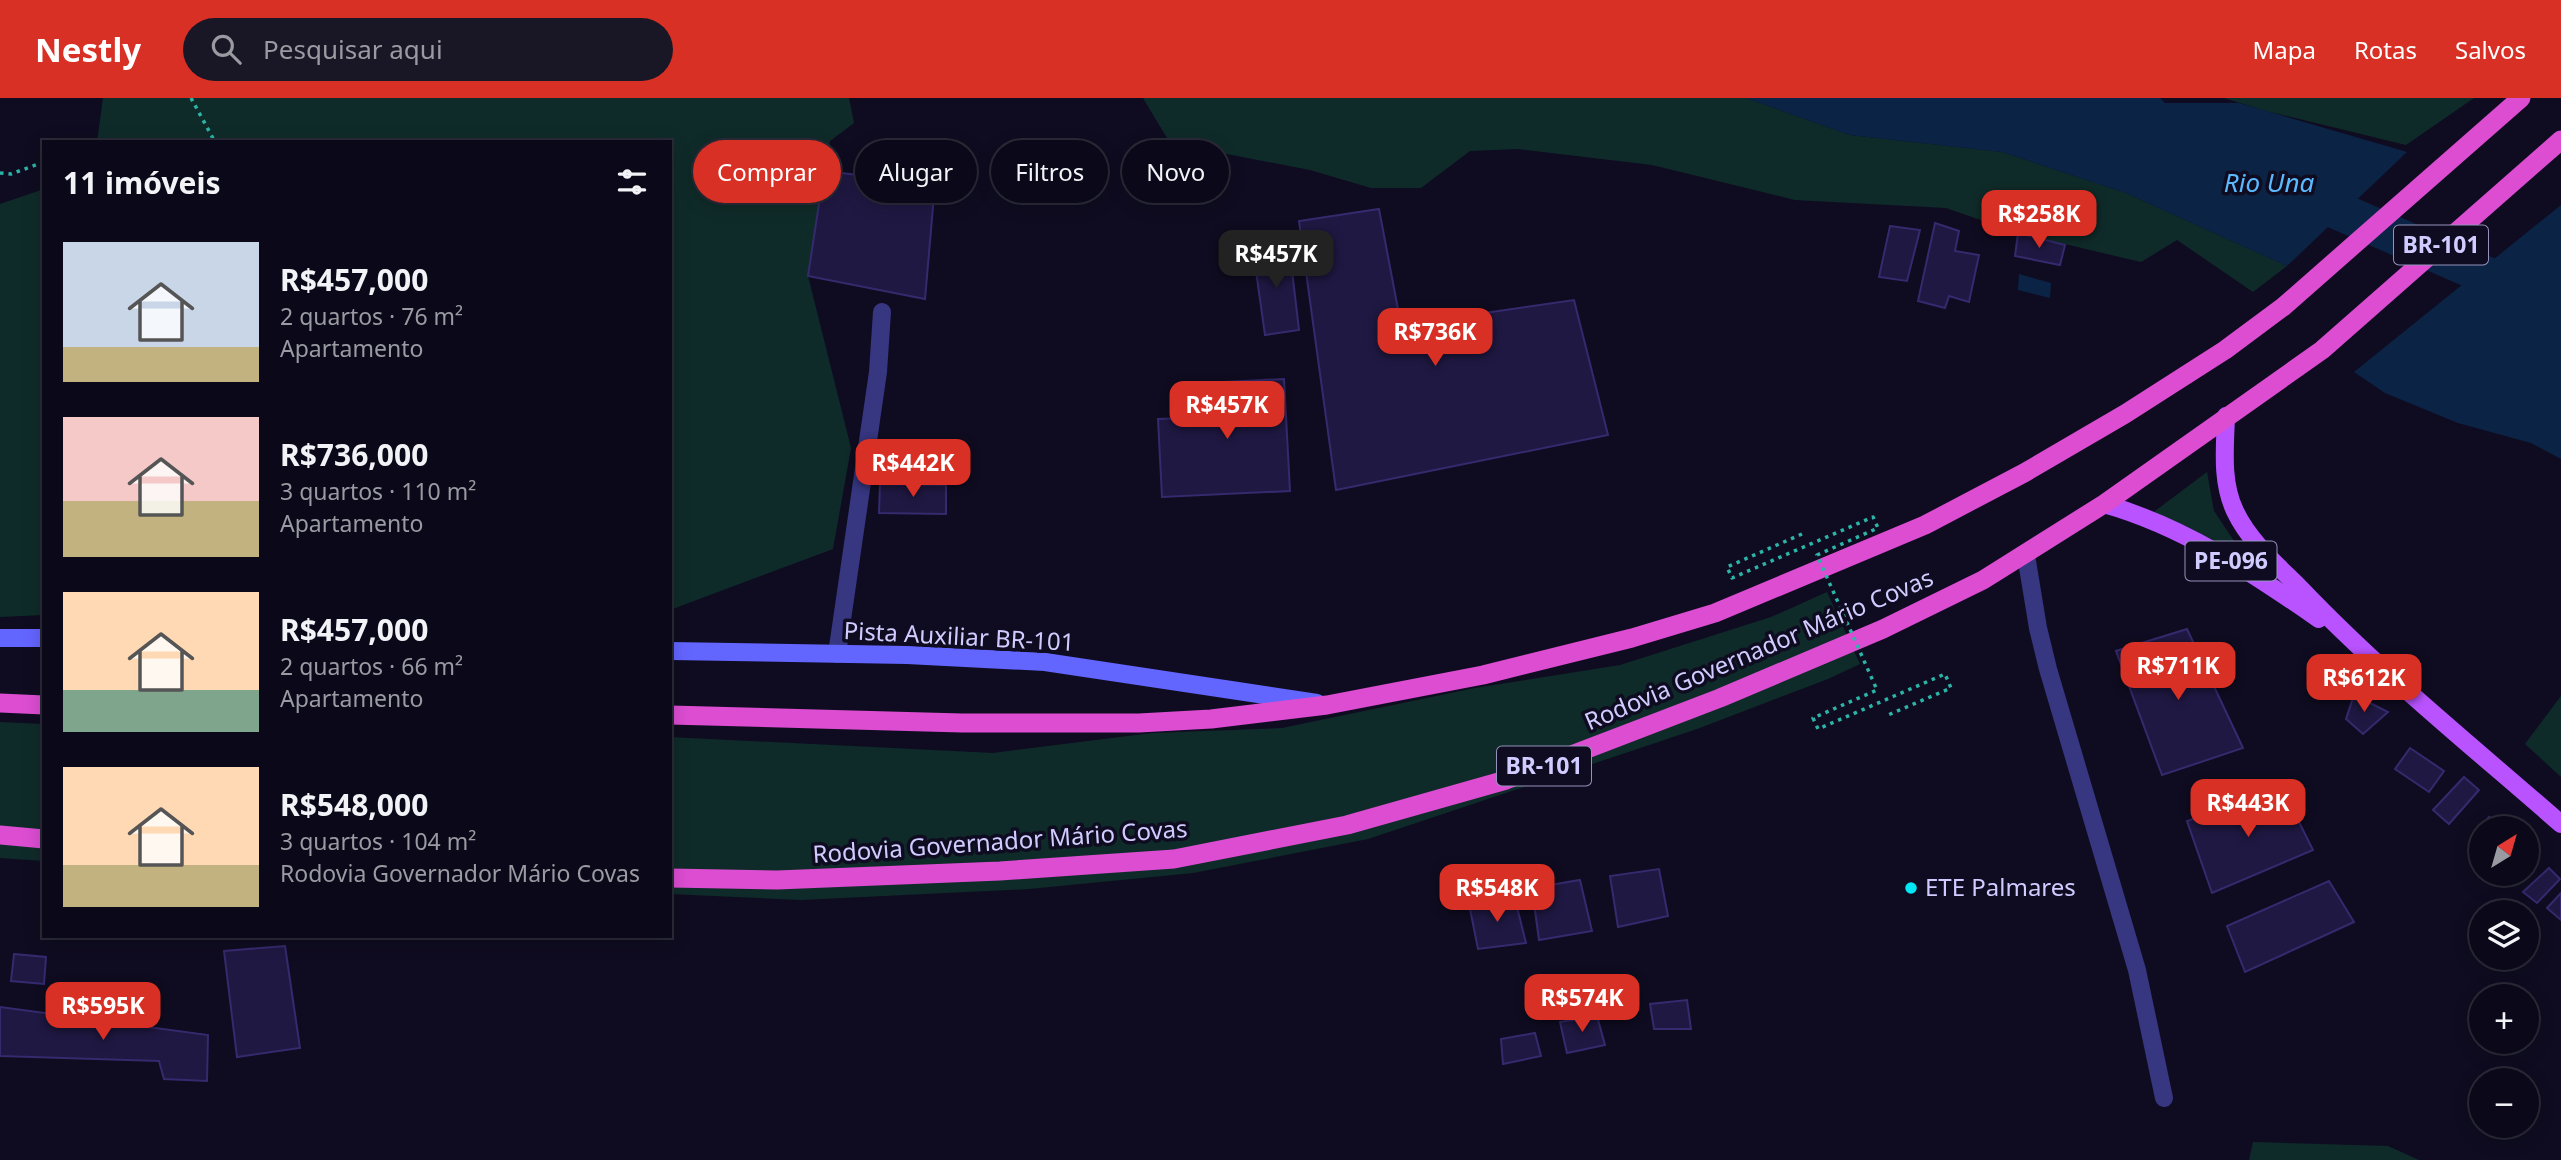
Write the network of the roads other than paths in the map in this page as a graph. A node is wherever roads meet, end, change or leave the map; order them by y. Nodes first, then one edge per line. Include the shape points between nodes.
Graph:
1 (2521, 98) edge
2 (2561, 140) edge
3 (881, 312) dead end
4 (2227, 416) junction
5 (2104, 504) junction
6 (2026, 555) junction
7 (0, 638) edge
8 (42, 638) edge
9 (2348, 639) junction
10 (672, 651) edge
11 (837, 654) junction
12 (0, 703) edge
13 (42, 705) edge
14 (1327, 705) junction
15 (672, 715) edge
16 (2561, 824) edge
17 (0, 835) edge
18 (42, 839) edge
19 (672, 878) edge
20 (2164, 1098) dead end

1 - 14 highway, Rodovia Governador Mário Covas / BR-101 via 2283,307 2214,357 2024,473 1925,525 1715,612 1632,638 1483,675
2 - 4 highway, Rodovia Governador Mário Covas / BR-101 via 2322,350
3 - 11 street via 878,372
4 - 5 highway, Rodovia Governador Mário Covas / BR-101
4 - 9 main road, PE-096 via 2225,468 2235,511 2252,538
5 - 6 highway, Rodovia Governador Mário Covas / BR-101
5 - 9 main road, PE-096 via 2141,514 2191,538
6 - 19 highway, Rodovia Governador Mário Covas / BR-101 via 1883,629 1720,698 1506,780 1347,825 1174,859 776,880
6 - 20 street via 2048,669 2137,970
7 - 8 main road
9 - 16 main road, PE-096
10 - 11 main road, Pista Auxiliar BR-101
11 - 14 main road, Pista Auxiliar BR-101 via 1045,662
12 - 13 highway
14 - 15 highway, Rodovia Governador Mário Covas / BR-101 via 1139,723
17 - 18 highway

